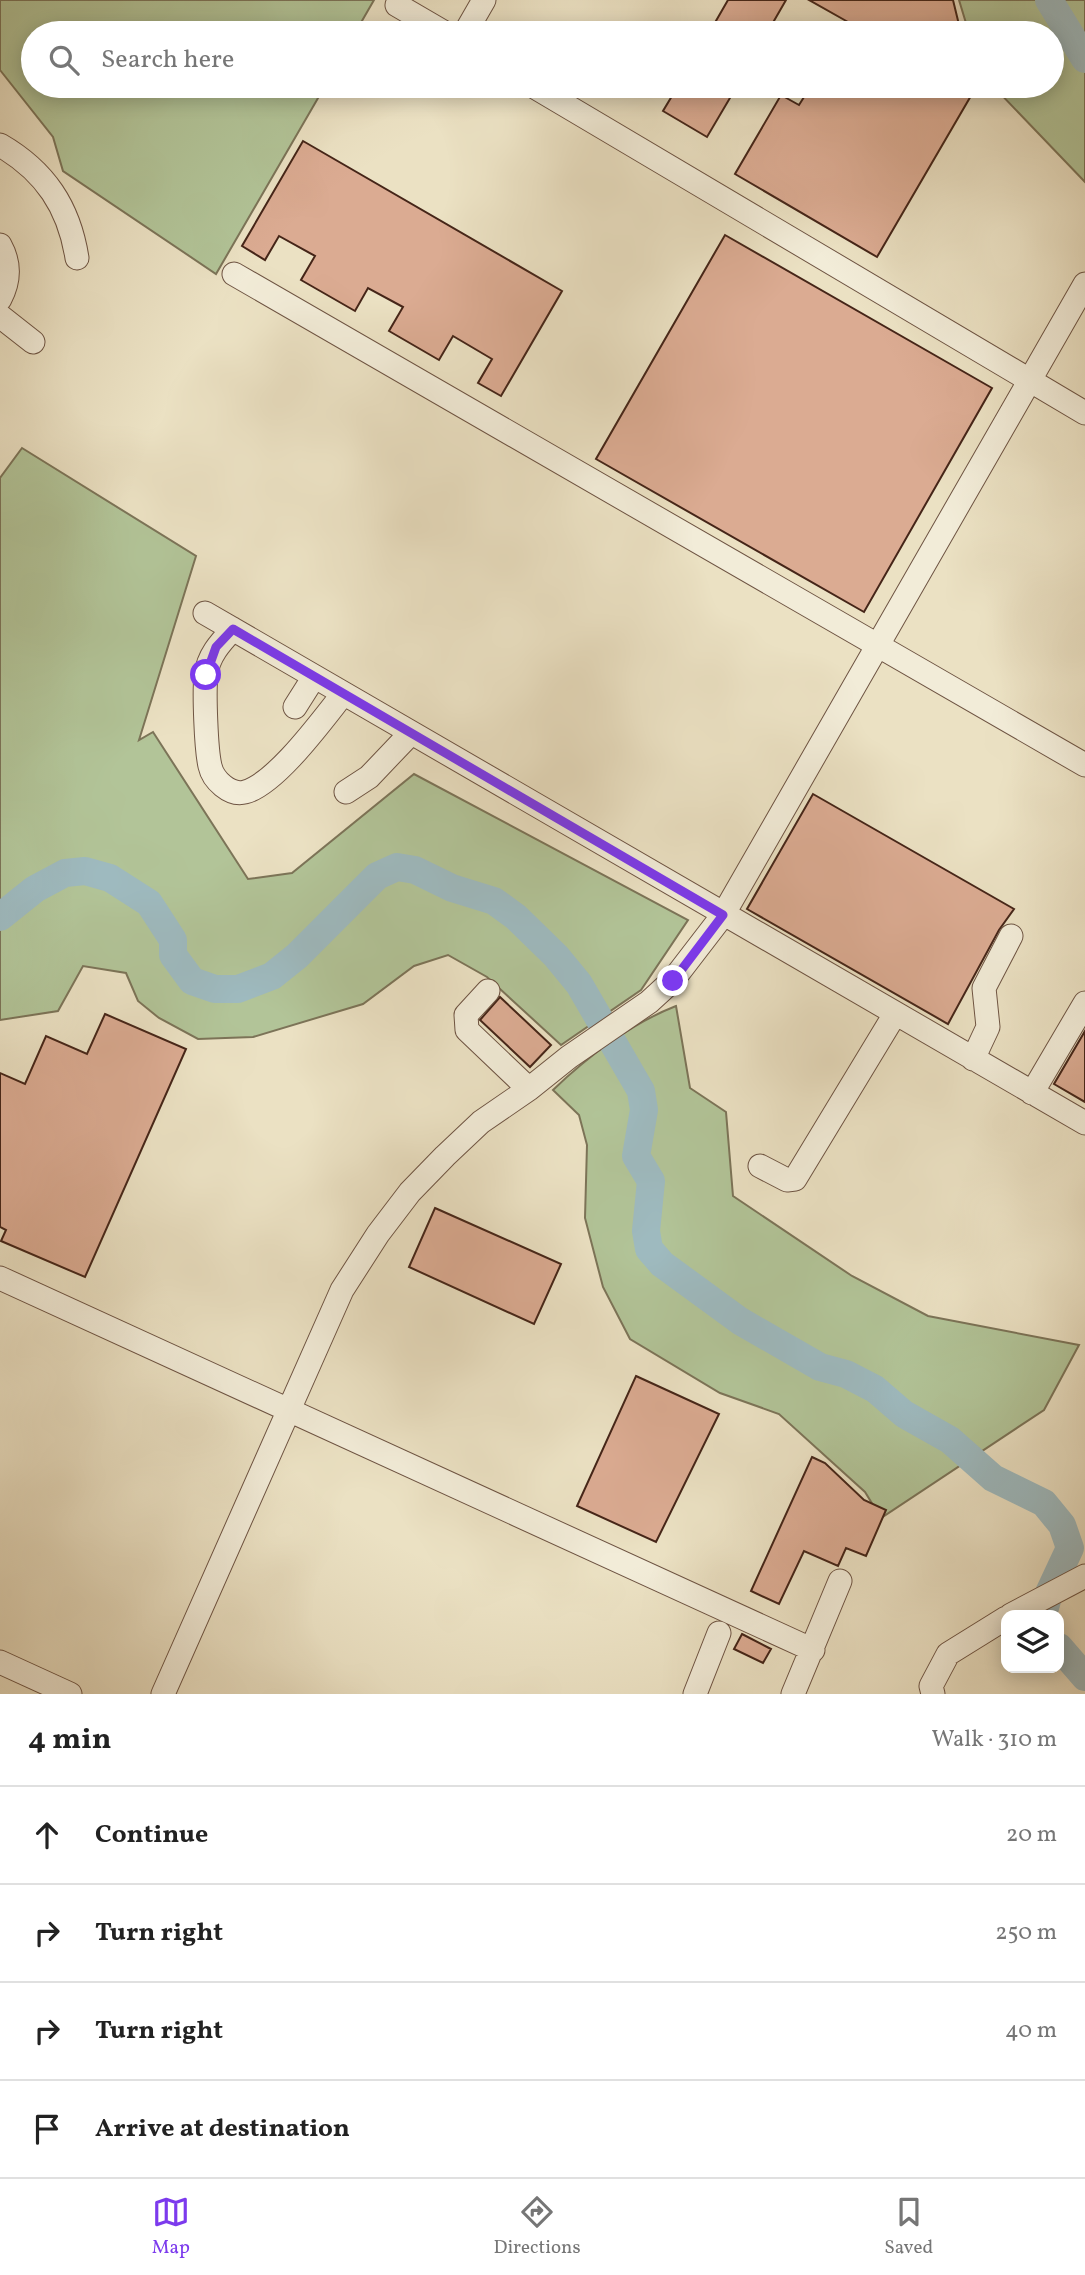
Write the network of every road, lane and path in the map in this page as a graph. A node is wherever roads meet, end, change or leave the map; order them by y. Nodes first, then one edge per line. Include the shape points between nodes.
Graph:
1 (484, 0) edge
2 (397, 5) dead end
3 (424, 21) edge
4 (472, 21) edge
5 (553, 98) edge
6 (0, 145) edge
7 (0, 245) edge
8 (77, 258) dead end
9 (234, 274) dead end
10 (1085, 284) edge
11 (0, 299) edge
12 (0, 316) edge
13 (33, 342) dead end
14 (1028, 381) junction
15 (1085, 413) edge
16 (205, 613) dead end
17 (233, 629) junction
18 (876, 645) junction
19 (314, 677) junction
20 (343, 694) junction
21 (295, 707) dead end
22 (410, 734) junction
23 (1085, 765) edge
24 (346, 792) dead end
25 (723, 915) junction
26 (1011, 936) dead end
27 (488, 991) dead end
28 (1085, 1003) edge
29 (895, 1014) junction
30 (973, 1059) junction
31 (529, 1090) junction
32 (1032, 1093) junction
33 (1085, 1123) edge
34 (760, 1166) dead end
35 (0, 1278) edge
36 (289, 1412) junction
37 (1084, 1576) edge
38 (840, 1581) dead end
39 (1020, 1610) edge
40 (1001, 1621) edge
41 (719, 1633) dead end
42 (813, 1650) junction
43 (0, 1662) edge
44 (71, 1694) edge
45 (163, 1694) edge
46 (695, 1694) edge
47 (793, 1694) edge
48 (933, 1694) edge

1 - 4 street
2 - 3 street
5 - 14 street
6 - 8 street via 52,188 66,212
7 - 11 street via 9,274
9 - 18 street
10 - 14 street
12 - 13 street
14 - 15 street
14 - 18 street
16 - 17 street
17 - 19 street
17 - 20 street via 216,647 206,675 210,767 226,788 247,792 262,783
18 - 23 street
18 - 25 street
19 - 20 street
19 - 21 street
20 - 22 street
22 - 24 street via 369,777
22 - 25 street
25 - 29 street
25 - 31 street via 673,981
26 - 30 street via 984,988 988,1027
27 - 31 street via 466,1015 467,1030
28 - 32 street
29 - 30 street
29 - 34 street via 795,1179 787,1180
30 - 32 street
31 - 36 street via 481,1122 445,1156 377,1234 342,1290
32 - 33 street
35 - 36 street
36 - 42 street
36 - 45 street
37 - 39 street
38 - 42 street
40 - 48 street via 948,1654 931,1686
41 - 46 street
42 - 47 street
43 - 44 street

